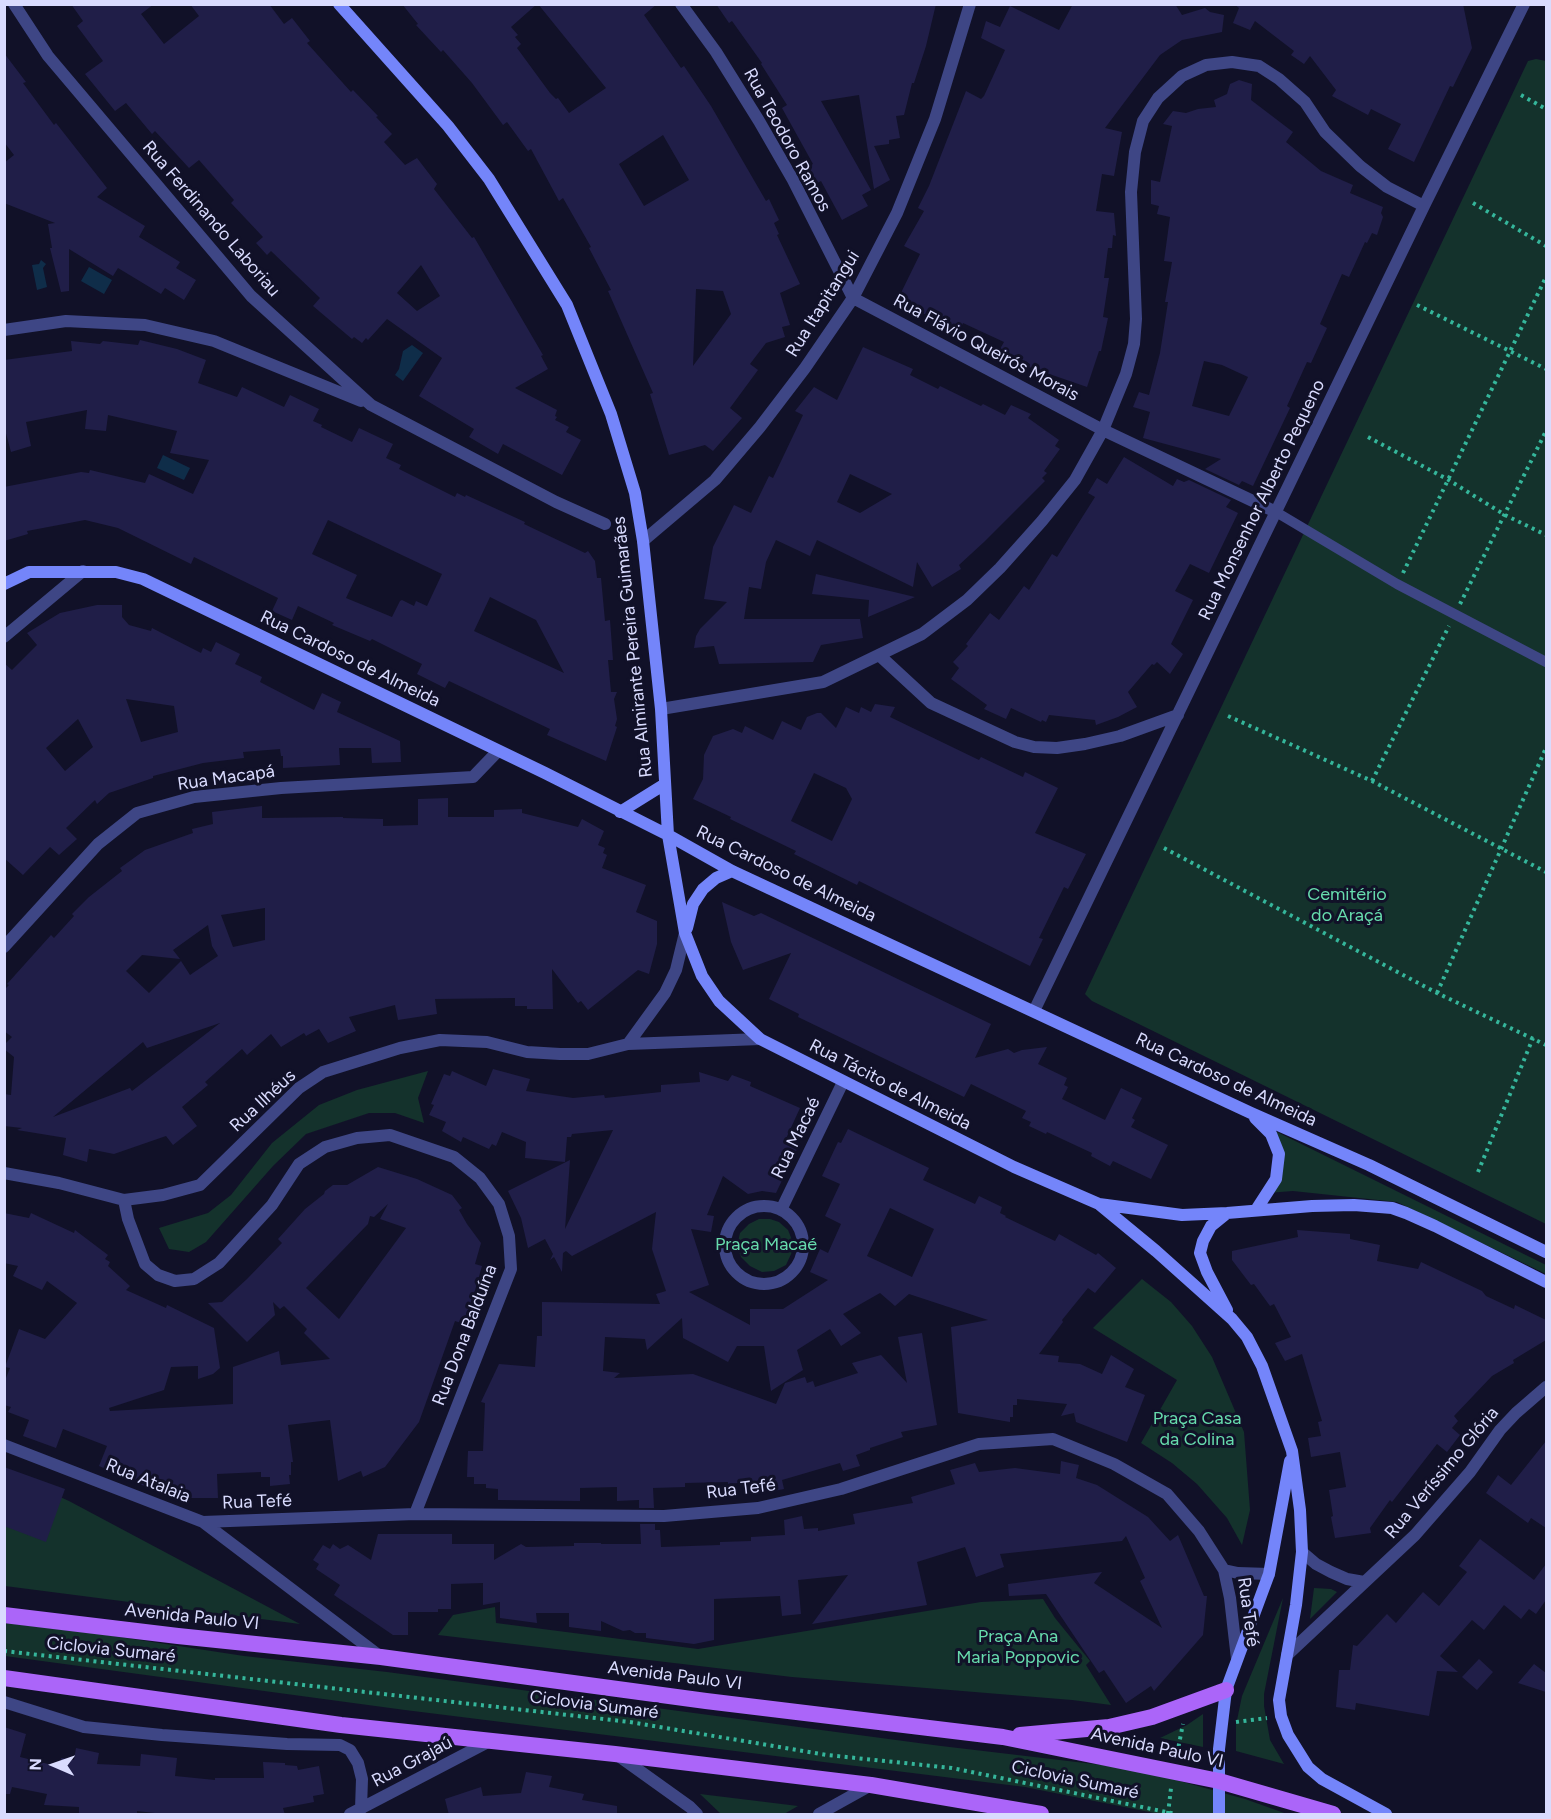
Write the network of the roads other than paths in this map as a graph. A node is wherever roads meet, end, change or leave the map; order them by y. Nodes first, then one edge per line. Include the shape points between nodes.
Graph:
1 (14, 4) edge
2 (339, 4) edge
3 (681, 4) edge
4 (970, 4) edge
5 (1524, 4) edge
6 (1424, 206) junction
7 (853, 298) junction
8 (4, 330) edge
9 (370, 405) junction
10 (1103, 430) junction
11 (1276, 512) junction
12 (605, 524) dead end
13 (643, 541) junction
14 (83, 571) junction
15 (4, 584) edge
16 (4, 637) edge
17 (879, 655) junction
18 (1546, 662) edge
19 (661, 709) junction
20 (1178, 715) junction
21 (498, 751) junction
22 (665, 784) junction
23 (620, 812) junction
24 (668, 835) junction
25 (732, 871) junction
26 (685, 933) junction
27 (4, 947) edge
28 (1034, 1011) junction
29 (760, 1039) junction
30 (628, 1044) junction
31 (843, 1082) junction
32 (1251, 1113) junction
33 (4, 1173) edge
34 (124, 1200) junction
35 (1099, 1204) junction
36 (781, 1210) junction
37 (1256, 1210) junction
38 (1227, 1213) junction
39 (1546, 1252) edge
40 (1546, 1282) edge
41 (1232, 1319) junction
42 (1546, 1387) edge
43 (4, 1445) edge
44 (1292, 1451) junction
45 (415, 1514) junction
46 (203, 1522) junction
47 (1302, 1552) junction
48 (1224, 1570) junction
49 (1269, 1575) junction
50 (1364, 1582) junction
51 (4, 1615) edge
52 (1287, 1655) junction
53 (381, 1657) junction
54 (1237, 1659) junction
55 (4, 1678) edge
56 (1226, 1690) junction
57 (4, 1702) edge
58 (1003, 1737) junction
59 (490, 1741) junction
60 (615, 1754) junction
61 (1219, 1781) junction
62 (871, 1785) junction
63 (355, 1812) edge
64 (697, 1815) edge
65 (819, 1815) edge
66 (1041, 1815) edge
67 (1219, 1815) edge
68 (1333, 1815) edge
69 (1386, 1815) edge

1 - 9 street, Rua Ferdinando Laboriau via 48,56 250,296
2 - 13 main road, Rua Almirante Pereira Guimarães via 448,126 489,179 567,305 611,414 635,493
3 - 7 street, Rua Teodoro Ramos via 765,130
4 - 7 street, Rua Itapitangui via 935,119 897,213
5 - 6 street, Rua Monsenhor Alberto Pequeno
6 - 10 street via 1387,187 1360,166 1325,132 1305,102 1259,66 1232,62 1206,65 1182,76 1158,98 1143,121 1135,152 1131,192 1134,344
6 - 11 street, Rua Monsenhor Alberto Pequeno
7 - 10 street, Rua Flávio Queirós Morais
7 - 13 street, Rua Itapitangui via 805,368 715,480
8 - 9 street via 66,321 146,325 214,341
9 - 12 street, Rua Ferdinando Laboriau
10 - 11 street, Rua Flávio Queirós Morais
10 - 17 street via 1075,480 1000,568 967,600 922,634
11 - 18 lane via 1397,584
11 - 20 street, Rua Monsenhor Alberto Pequeno
13 - 19 main road, Rua Almirante Pereira Guimarães
14 - 15 main road, Rua Cardoso de Almeida via 29,572
14 - 16 street
14 - 21 main road, Rua Cardoso de Almeida via 116,572 143,579
17 - 19 street via 823,682
17 - 20 street via 931,703 1015,742 1035,747 1085,744
19 - 22 main road, Rua Almirante Pereira Guimarães
20 - 28 street, Rua Monsenhor Alberto Pequeno
21 - 23 main road, Rua Cardoso de Almeida
21 - 27 street, Rua Macapá via 473,777 194,797 137,813 98,844
22 - 23 main road
22 - 24 main road, Rua Almirante Pereira Guimarães
23 - 24 main road, Rua Cardoso de Almeida
24 - 25 main road, Rua Cardoso de Almeida
24 - 26 main road, Rua Tácito de Almeida
25 - 26 main road via 703,889 693,904
25 - 28 main road, Rua Cardoso de Almeida
26 - 29 main road, Rua Tácito de Almeida via 702,976 719,1001
26 - 30 street via 676,970 665,993
28 - 32 main road, Rua Cardoso de Almeida
29 - 30 street, Rua Ilhéus
29 - 31 main road, Rua Tácito de Almeida
30 - 34 street, Rua Ilhéus via 588,1054 560,1054 527,1052 487,1042 440,1040 323,1071 299,1088 200,1185
31 - 35 main road, Rua Tácito de Almeida via 1014,1167
31 - 36 street, Rua Macaé
32 - 37 main road via 1272,1134 1279,1154 1276,1179
32 - 39 main road, Rua Cardoso de Almeida
33 - 34 street, Rua Ilhéus
34 - 45 street, Rua Dona Balduína via 145,1264 158,1275 175,1281 194,1279 219,1263 272,1205 299,1164 325,1147 357,1138 390,1135 454,1157 480,1179 499,1204 509,1236 511,1269
35 - 38 main road, Rua Tácito de Almeida via 1182,1215
35 - 41 main road
36 - 36 street via 770,1206 753,1208 735,1218 730,1227 728,1257 732,1267 747,1280 775,1283 789,1276 799,1263 801,1233 791,1216
37 - 38 main road
37 - 40 main road via 1354,1205 1392,1208
38 - 41 main road via 1211,1226 1200,1253
41 - 44 main road via 1262,1366
42 - 50 street, Rua Veríssimo Glória via 1500,1430 1470,1472 1415,1535
43 - 46 street, Rua Atalaia
44 - 47 main road
44 - 49 main road
45 - 46 street, Rua Tefé
45 - 48 street, Rua Tefé via 664,1516 758,1508 841,1489 979,1444 1053,1439 1114,1464 1167,1494 1199,1531
46 - 53 street, Rua Atalaia
47 - 50 street via 1331,1572
47 - 52 main road
48 - 49 street, Rua Tefé
48 - 54 street, Rua Tefé
49 - 54 main road
50 - 52 street, Rua Veríssimo Glória
51 - 53 main road, Avenida Paulo VI
52 - 69 main road via 1281,1716 1299,1754 1322,1779
53 - 58 main road, Avenida Paulo VI
54 - 56 main road
55 - 59 main road via 341,1725
56 - 58 main road via 1109,1727
56 - 61 main road
57 - 63 street via 84,1726 162,1735 340,1745 350,1750 362,1779
58 - 61 main road, Avenida Paulo VI
59 - 60 main road
59 - 63 street, Rua Grajaú
60 - 62 main road
60 - 64 street
61 - 67 main road
61 - 68 main road, Avenida Paulo VI
62 - 65 street
62 - 66 main road

